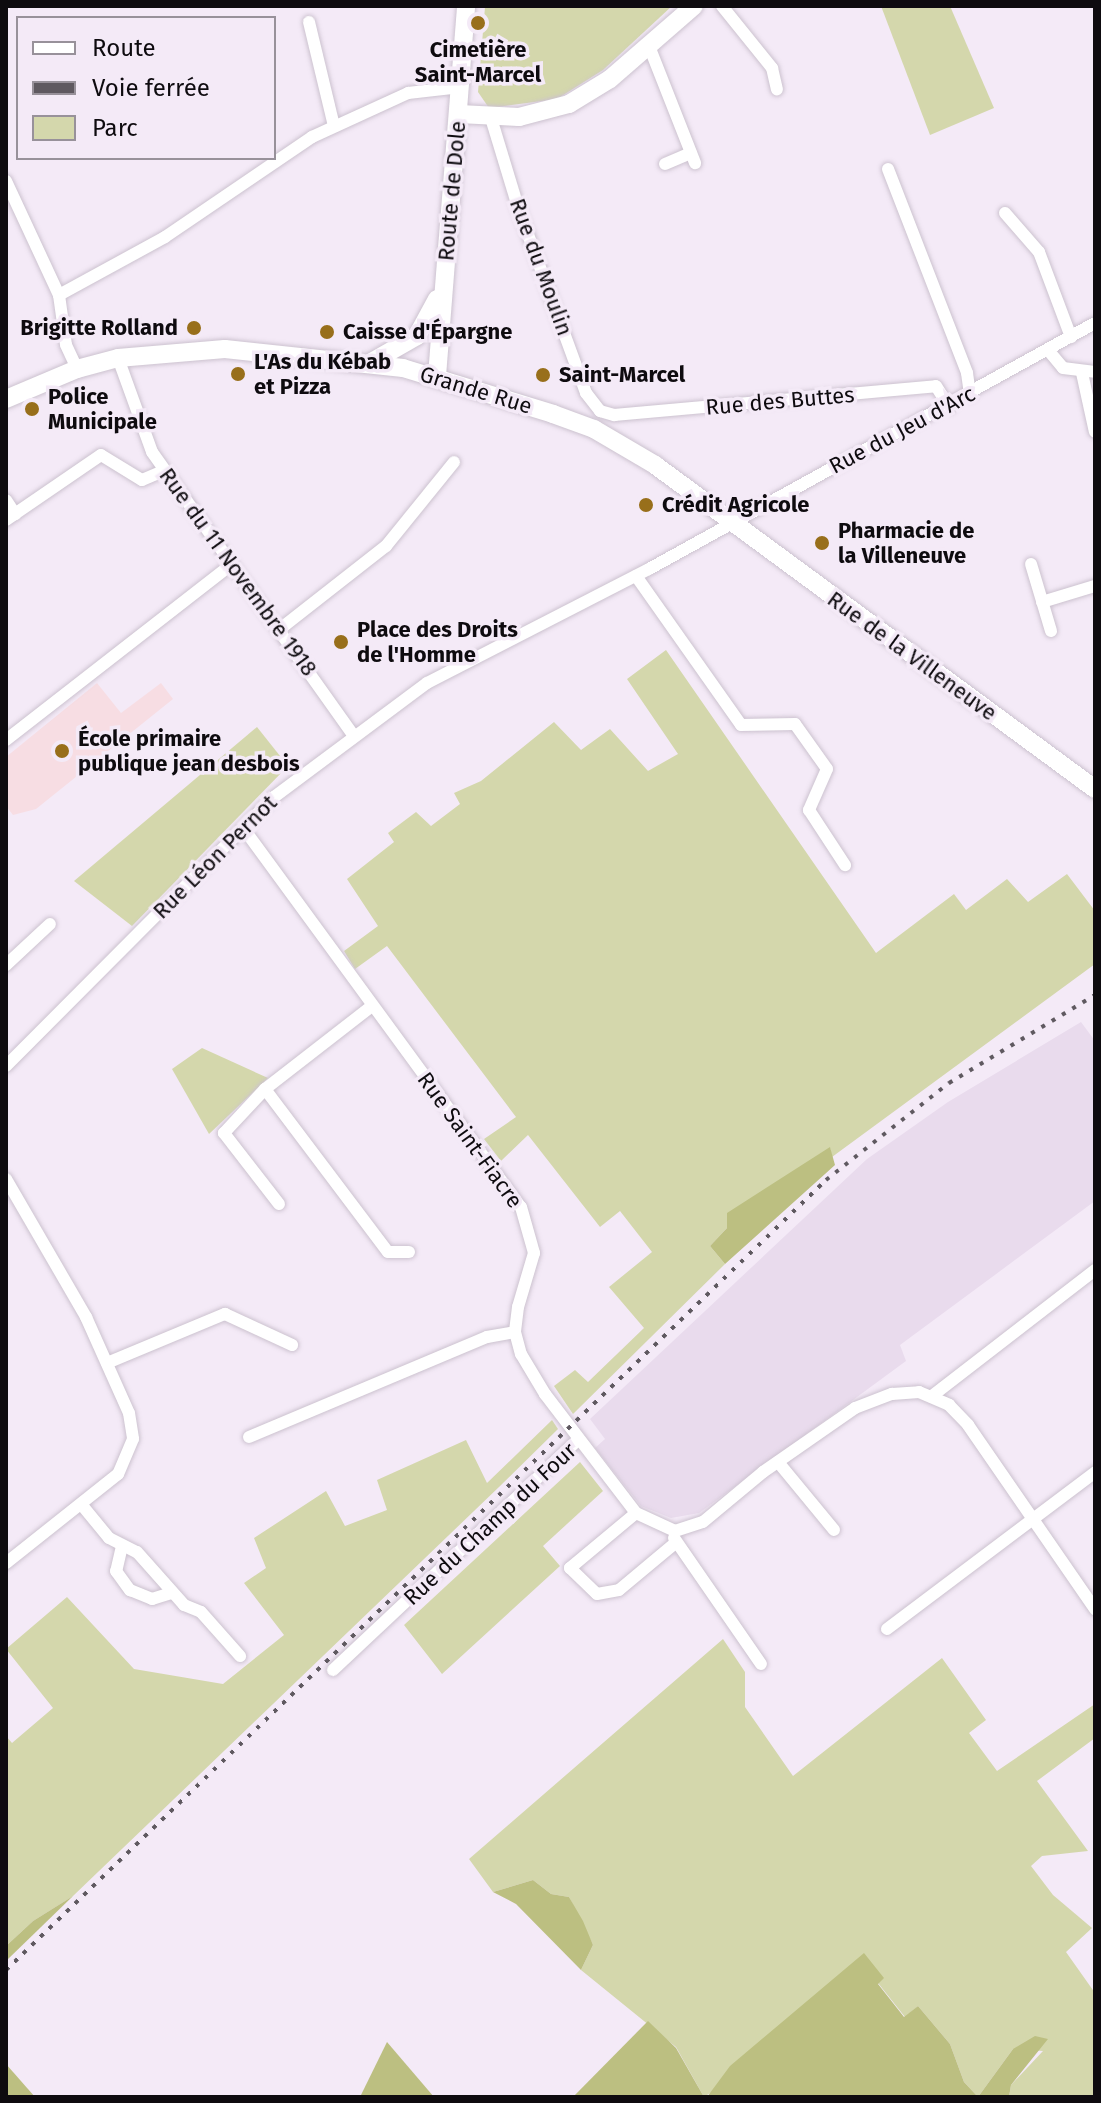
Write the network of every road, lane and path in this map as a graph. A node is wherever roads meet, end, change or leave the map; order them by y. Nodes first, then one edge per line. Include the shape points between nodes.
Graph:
1 (466, 6) edge
2 (694, 6) edge
3 (722, 6) edge
4 (309, 22) dead end
5 (649, 46) junction
6 (461, 87) junction
7 (777, 89) dead end
8 (459, 114) junction
9 (491, 118) junction
10 (334, 126) junction
11 (665, 164) dead end
12 (888, 169) dead end
13 (6, 181) edge
14 (1005, 213) dead end
15 (445, 274) junction
16 (59, 295) junction
17 (1095, 323) edge
18 (1071, 337) junction
19 (1048, 350) junction
20 (118, 358) junction
21 (368, 364) junction
22 (77, 369) junction
23 (1088, 373) edge
24 (437, 376) junction
25 (970, 395) junction
26 (6, 399) edge
27 (949, 407) junction
28 (600, 411) joint
29 (1095, 432) edge
30 (454, 462) dead end
31 (165, 470) junction
32 (6, 500) edge
33 (10, 517) edge
34 (732, 521) junction
35 (232, 564) junction
36 (1031, 564) dead end
37 (636, 576) junction
38 (1095, 586) edge
39 (1042, 602) junction
40 (280, 629) junction
41 (1051, 631) dead end
42 (353, 735) junction
43 (6, 740) edge
44 (1095, 789) edge
45 (244, 829) junction
46 (845, 865) dead end
47 (50, 924) dead end
48 (6, 965) edge
49 (372, 1006) junction
50 (8, 1058) edge
51 (265, 1089) junction
52 (6, 1179) edge
53 (279, 1204) dead end
54 (409, 1252) dead end
55 (1095, 1270) edge
56 (515, 1332) junction
57 (292, 1345) dead end
58 (107, 1363) junction
59 (932, 1396) junction
60 (249, 1437) dead end
61 (579, 1439) junction
62 (778, 1462) junction
63 (1095, 1472) edge
64 (81, 1504) junction
65 (636, 1513) junction
66 (1035, 1518) junction
67 (834, 1530) dead end
68 (674, 1537) junction
69 (122, 1546) junction
70 (6, 1563) edge
71 (172, 1593) junction
72 (1095, 1609) edge
73 (887, 1629) dead end
74 (240, 1656) dead end
75 (761, 1664) dead end
76 (333, 1670) dead end

1 - 6 main road, Route de Dole
2 - 5 main road
3 - 7 street via 772,68
4 - 10 street
5 - 9 main road via 569,104
5 - 11 street via 693,158
6 - 8 main road, Route de Dole
6 - 10 street via 408,93
8 - 9 main road
8 - 15 main road, Route de Dole
9 - 28 street, Rue du Moulin via 586,393
10 - 16 street via 165,237
12 - 25 street via 967,373
13 - 16 street
14 - 18 street via 1039,252
15 - 21 main road via 434,309 417,336
15 - 24 main road, Route de Dole
16 - 22 street via 66,345
17 - 18 street, Rue du Jeu d'Arc
18 - 19 street, Rue du Jeu d'Arc
19 - 23 street via 1063,368
19 - 25 street, Rue du Jeu d'Arc
20 - 21 main road, Grande Rue via 225,349
20 - 22 main road, Grande Rue
20 - 31 street, Rue du 11 Novembre 1918 via 152,452
21 - 24 main road, Grande Rue
22 - 26 main road, Grande Rue
23 - 29 street
24 - 34 main road, Grande Rue via 594,429
25 - 27 street, Rue du Jeu d'Arc
27 - 28 street, Rue des Buttes via 936,386 614,415
27 - 34 street, Rue du Jeu d'Arc
30 - 40 street via 386,546
31 - 33 street via 142,480 101,455
31 - 35 street, Rue du 11 Novembre 1918
32 - 33 street
34 - 37 street, Rue Léon Pernot
34 - 44 main road, Rue de la Villeneuve
35 - 40 street, Rue du 11 Novembre 1918
35 - 43 street
36 - 39 street
37 - 42 street, Rue Léon Pernot via 427,683
37 - 46 street via 741,725 795,724 827,769 809,810
38 - 39 street
39 - 41 street
40 - 42 street, Rue du 11 Novembre 1918
42 - 45 street, Rue Léon Pernot via 274,797
45 - 49 street, Rue Saint-Fiacre
45 - 50 street, Rue Léon Pernot
47 - 48 street
49 - 51 street
49 - 56 street, Rue Saint-Fiacre via 521,1207 531,1229 534,1253
51 - 53 street via 224,1133
51 - 54 street via 388,1252
52 - 58 street
55 - 59 street
56 - 60 street via 487,1337
56 - 61 street via 521,1354
57 - 58 street via 225,1314
58 - 64 street via 129,1413 133,1439 118,1474
59 - 62 street via 892,1394 855,1408
59 - 66 street via 968,1425
61 - 65 street, Rue du Champ du Four
61 - 76 street, Rue du Champ du Four
62 - 67 street
62 - 68 street via 703,1522
63 - 66 street
64 - 69 street
64 - 70 street
65 - 68 street, Rue du Champ du Four
65 - 68 street via 570,1568 597,1594 619,1590
66 - 72 street
66 - 73 street
68 - 75 street, Rue du Champ du Four
69 - 71 street via 137,1552
69 - 71 street via 116,1571 130,1590 152,1599
71 - 74 street via 201,1612

